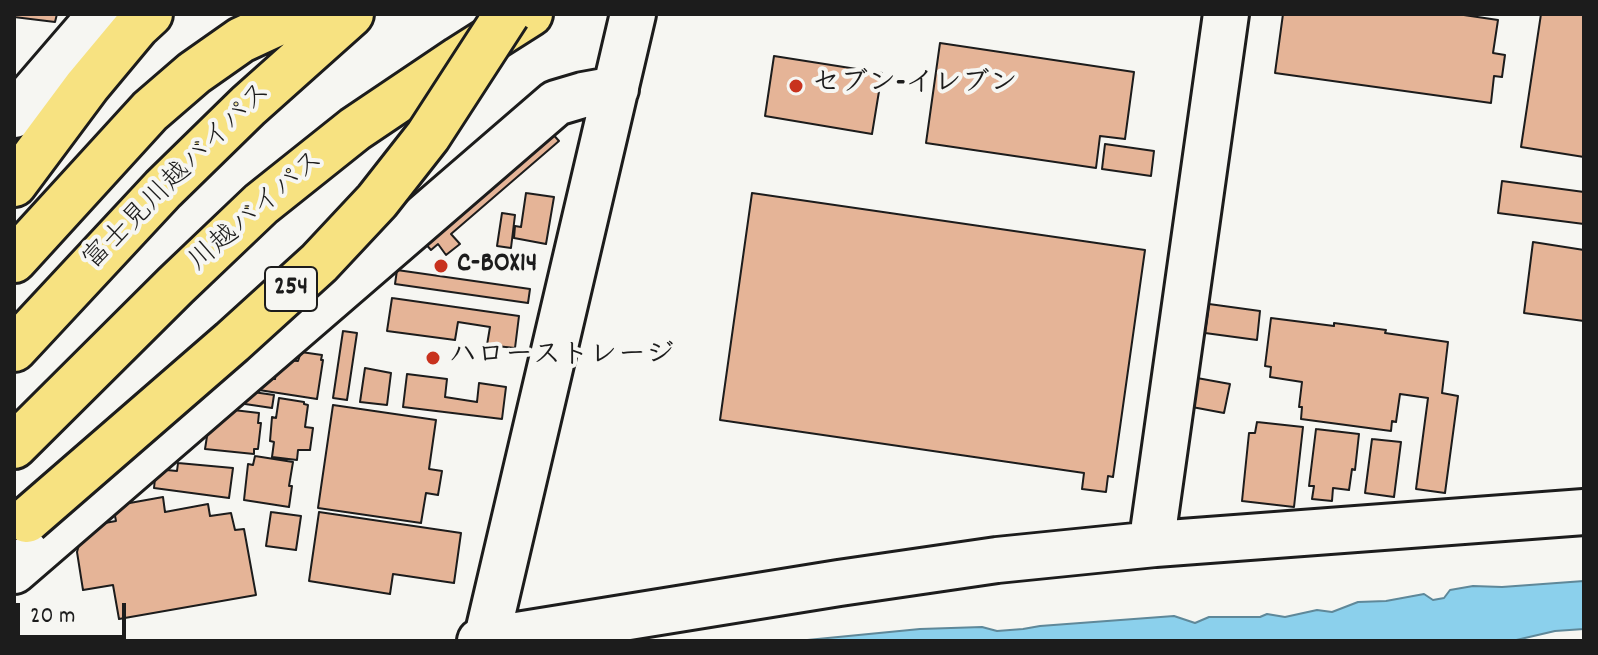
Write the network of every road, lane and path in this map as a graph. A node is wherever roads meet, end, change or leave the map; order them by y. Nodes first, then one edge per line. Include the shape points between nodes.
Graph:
1 (101, 14) edge
2 (150, 14) edge
3 (297, 14) edge
4 (351, 14) edge
5 (507, 14) edge
6 (530, 14) edge
7 (633, 14) edge
8 (1226, 14) edge
9 (616, 89) junction
10 (14, 115) edge
11 (14, 184) edge
12 (14, 260) edge
13 (14, 349) edge
14 (14, 446) edge
15 (1584, 512) edge
16 (20, 526) edge
17 (1155, 544) junction
18 (14, 571) edge
19 (480, 641) edge
20 (486, 641) edge

1 - 10 street
2 - 11 highway via 87,86
3 - 12 highway via 241,40 150,111
4 - 13 highway, 富士見川越バイパス via 163,189
5 - 16 highway, 254, bridge via 428,136 319,263
6 - 14 highway, 川越バイパス via 355,129 261,204
7 - 9 street
8 - 17 street
9 - 18 street via 556,103
9 - 20 street
15 - 17 street
17 - 20 street via 981,562
19 - 20 street

